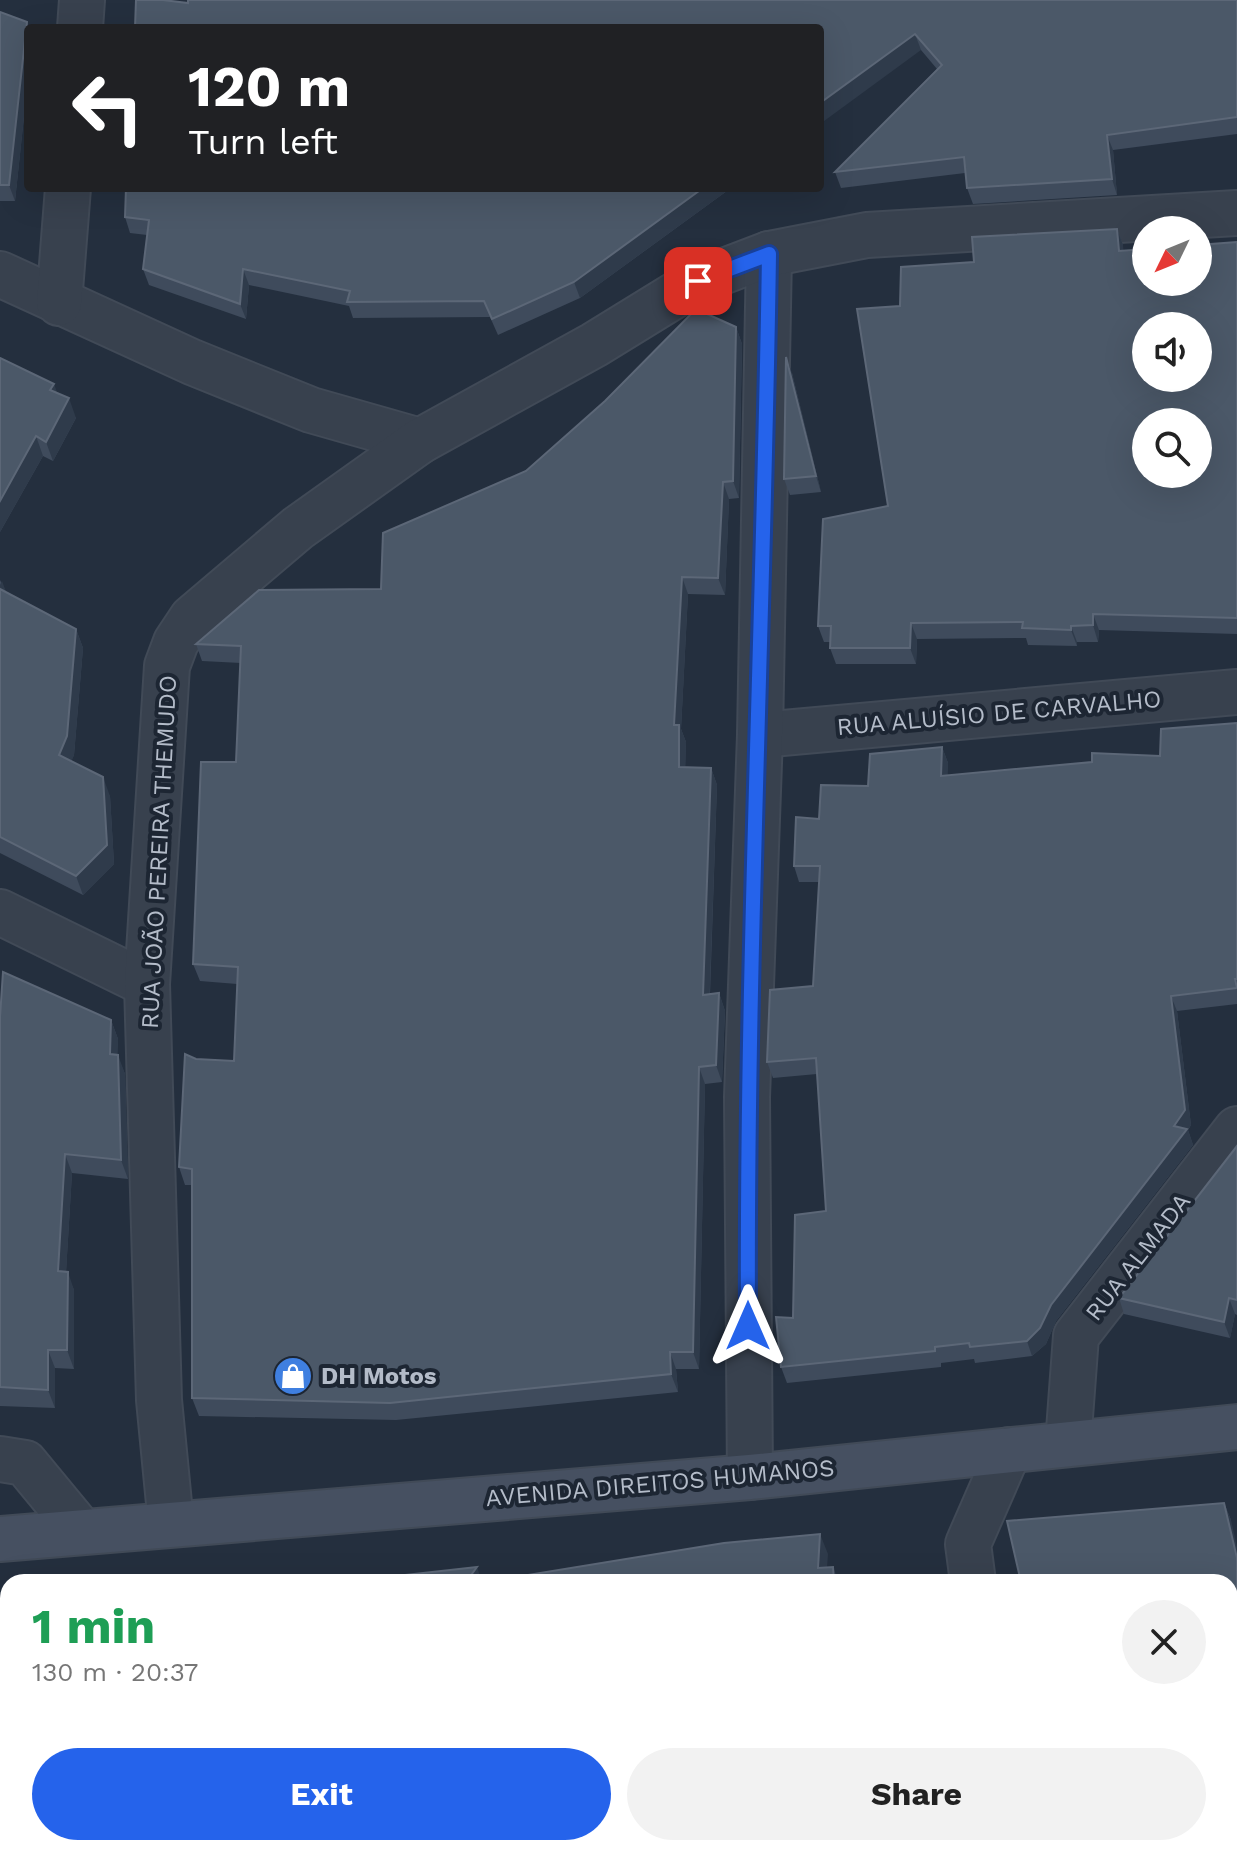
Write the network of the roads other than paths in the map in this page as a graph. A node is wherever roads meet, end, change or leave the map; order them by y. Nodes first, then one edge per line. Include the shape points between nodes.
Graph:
1 (82, 0) edge
2 (80, 24) edge
3 (68, 192) edge
4 (1237, 213) edge
5 (769, 254) junction
6 (0, 274) edge
7 (59, 303) junction
8 (420, 441) junction
9 (1237, 692) edge
10 (760, 735) junction
11 (0, 912) edge
12 (147, 984) junction
13 (1237, 1129) edge
14 (1237, 1427) edge
15 (1068, 1444) junction
16 (1009, 1450) junction
17 (0, 1459) edge
18 (750, 1477) junction
19 (171, 1524) junction
20 (82, 1532) junction
21 (0, 1539) edge
22 (972, 1574) edge

1 - 2 street
3 - 7 street
4 - 5 street, RUA JOÃO PEREIRA THEMUDO via 867,235
5 - 8 street, RUA JOÃO PEREIRA THEMUDO via 698,281
5 - 10 street
6 - 7 street
7 - 8 street via 311,410
8 - 12 street, RUA JOÃO PEREIRA THEMUDO via 216,594 176,642 167,666
9 - 10 street, RUA ALUÍSIO DE CARVALHO
10 - 18 street via 747,1097
11 - 12 street
12 - 19 street, RUA JOÃO PEREIRA THEMUDO via 159,1400
13 - 15 street, RUA ALMADA via 1076,1336
14 - 15 main road, AVENIDA DIREITOS HUMANOS
15 - 16 main road, AVENIDA DIREITOS HUMANOS
16 - 18 main road, AVENIDA DIREITOS HUMANOS
16 - 22 street via 968,1544
17 - 20 street via 25,1463
18 - 19 main road, AVENIDA DIREITOS HUMANOS
19 - 20 main road, AVENIDA DIREITOS HUMANOS
20 - 21 main road, AVENIDA DIREITOS HUMANOS

